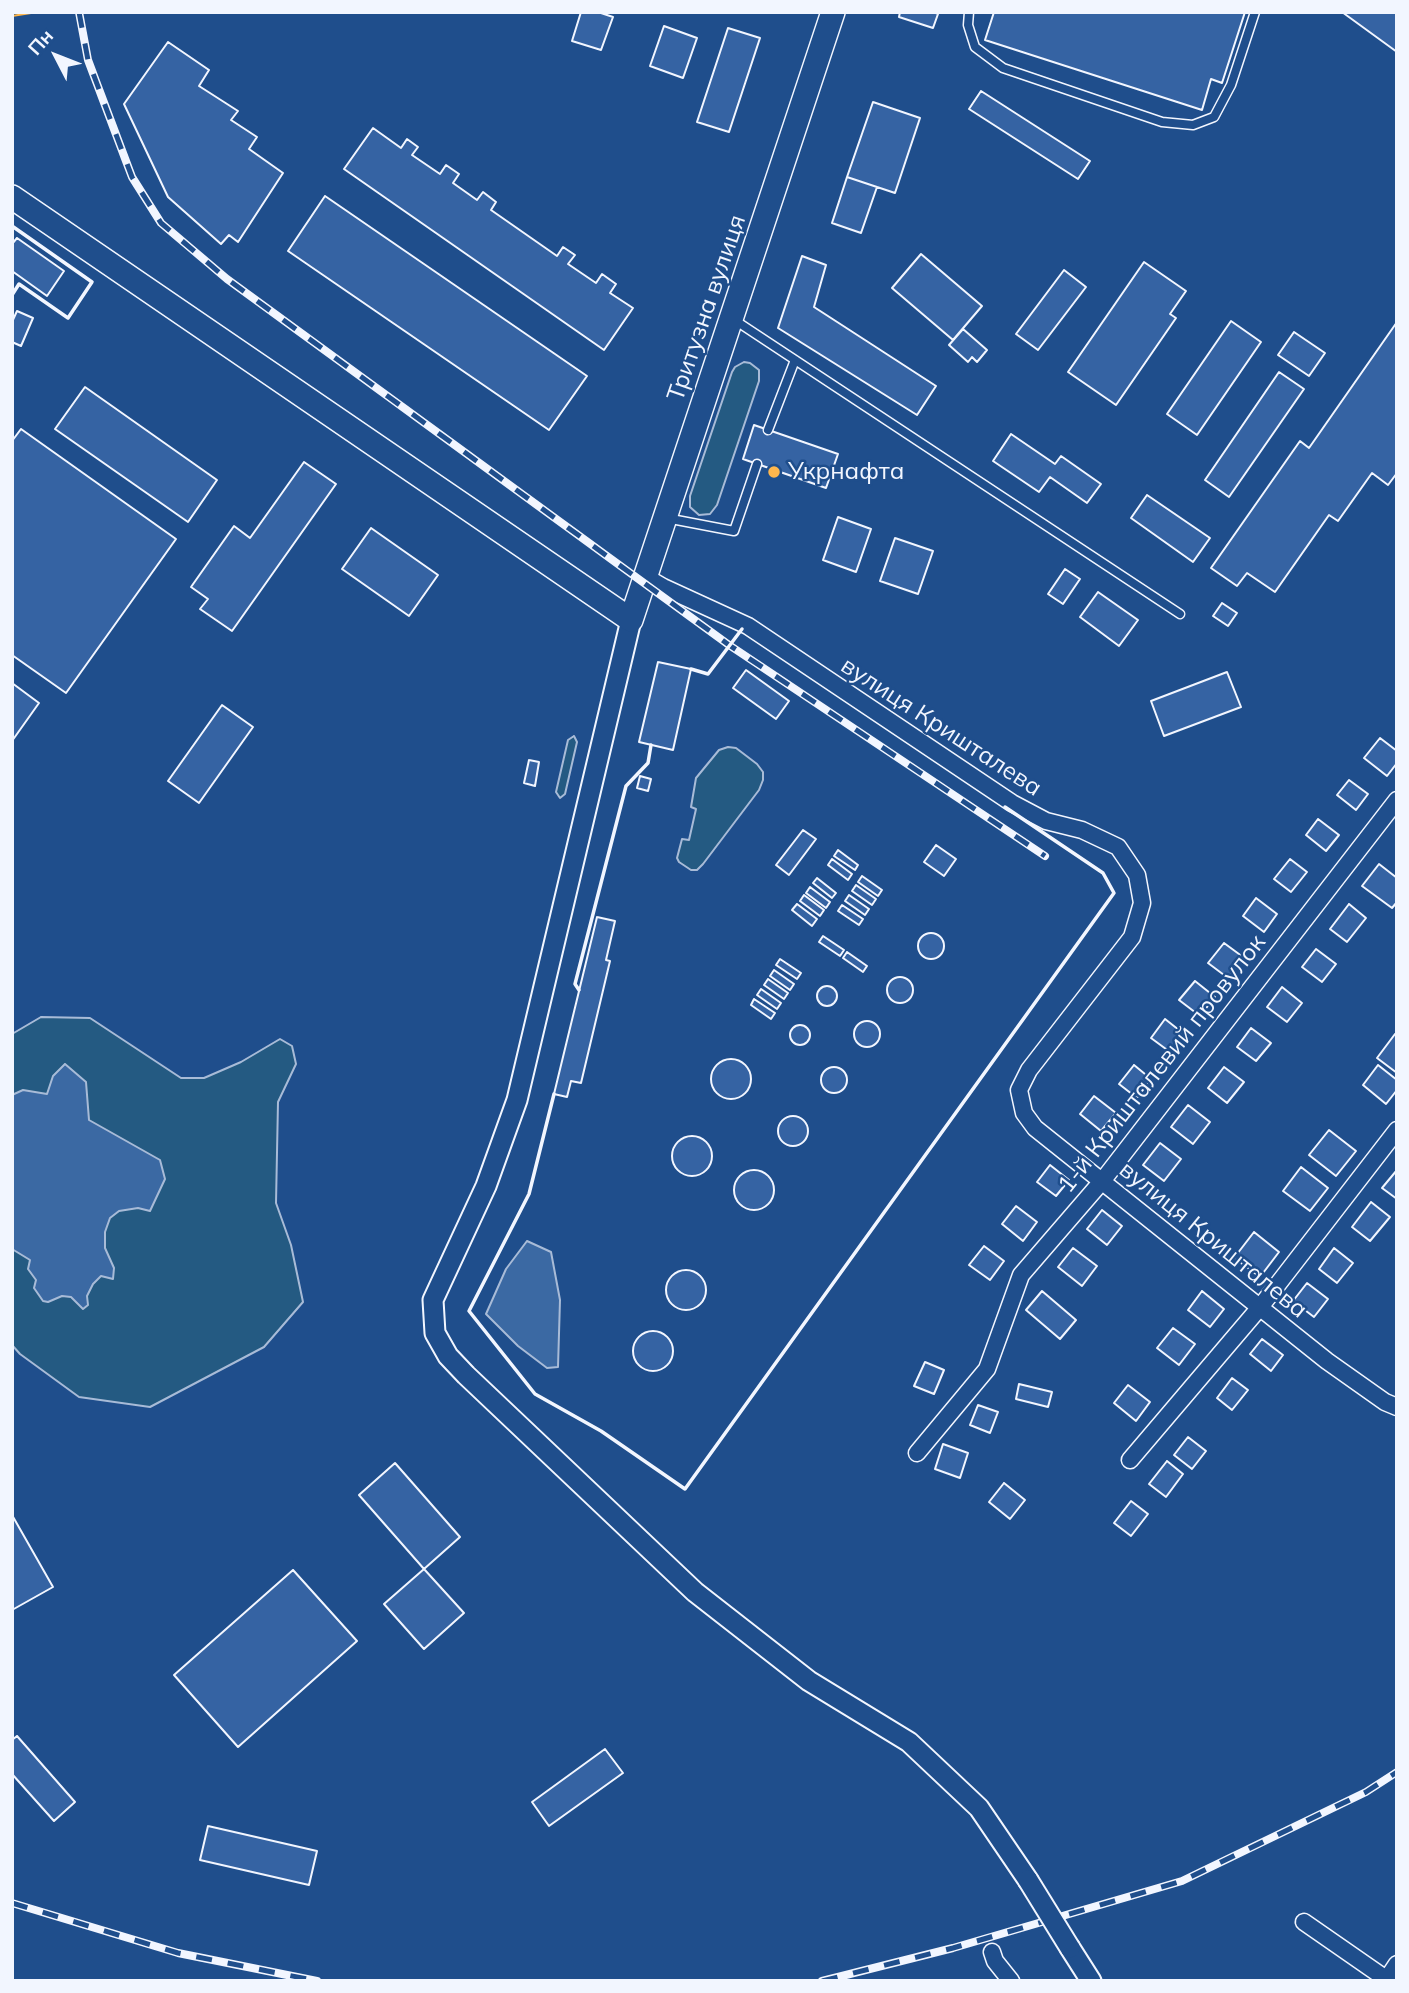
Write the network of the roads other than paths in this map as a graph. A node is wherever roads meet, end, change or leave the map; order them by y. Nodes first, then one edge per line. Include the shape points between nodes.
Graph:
1 (833, 12) edge
2 (969, 12) edge
3 (1255, 12) edge
4 (12, 197) edge
5 (732, 318) junction
6 (795, 360) junction
7 (768, 430) dead end
8 (757, 464) dead end
9 (664, 517) junction
10 (644, 576) junction
11 (1180, 614) dead end
12 (631, 620) junction
13 (1397, 800) edge
14 (1397, 1130) edge
15 (1103, 1180) junction
16 (1261, 1306) junction
17 (1397, 1407) edge
18 (917, 1453) dead end
19 (1130, 1461) dead end
20 (1304, 1922) dead end
21 (992, 1952) dead end
22 (1397, 1964) edge
23 (1388, 1980) edge
24 (1012, 1981) edge
25 (1091, 1981) edge

1 - 5 main road, Тритузна вулиця
2 - 3 lane via 975,47 1003,68 1162,122 1192,125 1214,117 1231,85
4 - 12 main road
5 - 6 lane
5 - 9 main road, Тритузна вулиця
6 - 7 lane
6 - 11 lane
8 - 9 lane via 734,531
9 - 10 main road, Тритузна вулиця
10 - 12 main road, Тритузна вулиця
10 - 15 street, вулиця Кришталева via 748,626 1012,803 1046,821 1082,830 1118,847 1137,875 1142,903 1132,937 1029,1070 1019,1090 1024,1113 1035,1128
12 - 25 street, bridge via 517,1100 486,1186 433,1300 435,1333 466,1375 695,1592 809,1681 909,1742 979,1808
13 - 15 street, 1-й Кришталевий провулок
14 - 16 street
15 - 16 street, вулиця Кришталева
15 - 18 street, 1-й Кришталевий провулок via 1021,1275 987,1369
16 - 17 street, вулиця Кришталева via 1327,1361
16 - 19 street
20 - 23 street
21 - 24 street
22 - 23 street

